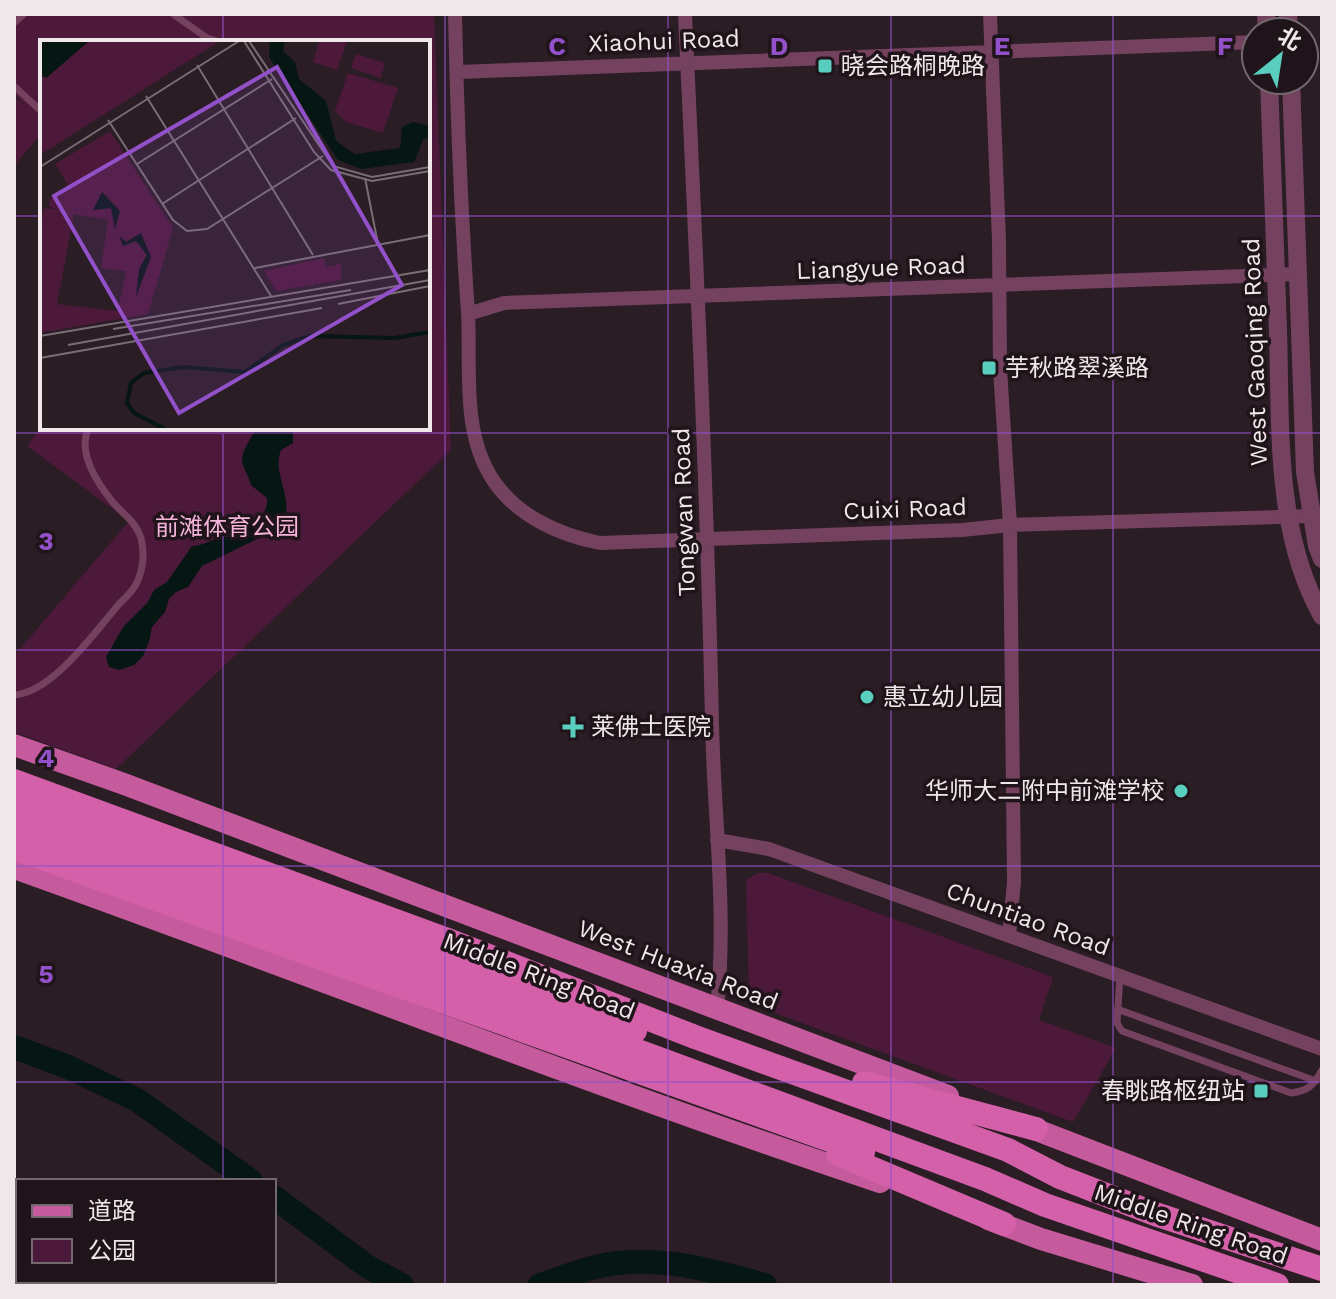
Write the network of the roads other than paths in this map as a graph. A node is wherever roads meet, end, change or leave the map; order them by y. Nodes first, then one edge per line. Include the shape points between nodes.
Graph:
1 (24, 14) edge
2 (173, 14) edge
3 (455, 14) edge
4 (685, 14) edge
5 (990, 14) edge
6 (14, 23) edge
7 (214, 40) edge
8 (1240, 43) edge
9 (990, 52) junction
10 (687, 62) junction
11 (458, 72) junction
12 (14, 86) edge
13 (1270, 96) edge
14 (1292, 96) edge
15 (40, 110) edge
16 (1298, 274) junction
17 (1276, 275) junction
18 (999, 286) junction
19 (698, 297) junction
20 (468, 314) junction
21 (88, 430) edge
22 (1312, 516) junction
23 (1290, 517) junction
24 (1010, 525) junction
25 (708, 540) junction
26 (1322, 559) edge
27 (1322, 616) edge
28 (14, 695) edge
29 (14, 745) edge
30 (14, 781) edge
31 (14, 804) edge
32 (14, 826) edge
33 (717, 840) junction
34 (14, 848) edge
35 (14, 868) edge
36 (1009, 935) junction
37 (1120, 976) junction
38 (717, 1008) junction
39 (1117, 1009) junction
40 (695, 1037) junction
41 (1322, 1049) edge
42 (1322, 1070) edge
43 (651, 1076) junction
44 (1316, 1081) junction
45 (1036, 1129) junction
46 (1060, 1177) junction
47 (1045, 1205) junction
48 (1004, 1224) junction
49 (1322, 1240) edge
50 (1322, 1269) edge
51 (1192, 1285) edge
52 (1277, 1285) edge

1 - 6 lane
2 - 7 lane
3 - 11 street, Cuixi Road
4 - 10 street, Tongwan Road
5 - 9 street
8 - 9 street, Xiaohui Road
9 - 10 street, Xiaohui Road
9 - 18 street
10 - 11 street, Xiaohui Road
10 - 19 street, Tongwan Road
11 - 20 street, Cuixi Road
12 - 15 lane
13 - 17 street, West Gaoqing Road
14 - 16 street, West Gaoqing Road
16 - 17 street, Liangyue Road
16 - 22 street, West Gaoqing Road via 1305,472
17 - 18 street, Liangyue Road
17 - 23 street, West Gaoqing Road via 1283,474
18 - 19 street, Liangyue Road
18 - 24 street
19 - 20 street, Liangyue Road via 504,303
19 - 25 street, Tongwan Road
20 - 25 street, Cuixi Road via 475,440 493,481 510,500 552,529 579,539
21 - 28 lane via 86,458 111,501 135,523 143,569 134,589 67,663 46,682
22 - 23 street, Cuixi Road
22 - 26 street, West Gaoqing Road
23 - 24 street, Cuixi Road
23 - 27 street, West Gaoqing Road via 1296,552
24 - 25 street, Cuixi Road
24 - 36 street via 1014,882
25 - 33 street, Tongwan Road
29 - 38 main road, West Huaxia Road
30 - 40 highway, Middle Ring Road
31 - 46 highway, Middle Ring Road via 999,1164
32 - 47 highway, Middle Ring Road via 608,1040
33 - 36 street, Chuntiao Road via 769,849
33 - 38 street, Tongwan Road
34 - 43 highway, Middle Ring Road
35 - 48 main road via 712,1126
36 - 37 street, Chuntiao Road
37 - 39 lane
37 - 41 street, Chuntiao Road
38 - 45 main road, West Huaxia Road
39 - 44 lane
39 - 44 lane via 1122,1031 1262,1084 1291,1093 1304,1092
40 - 45 highway
40 - 46 highway, Middle Ring Road via 1008,1150
42 - 44 lane
43 - 47 highway, Middle Ring Road via 957,1185
43 - 48 highway
45 - 49 main road, West Huaxia Road
46 - 50 highway, Middle Ring Road
47 - 52 highway, Middle Ring Road
48 - 51 main road

